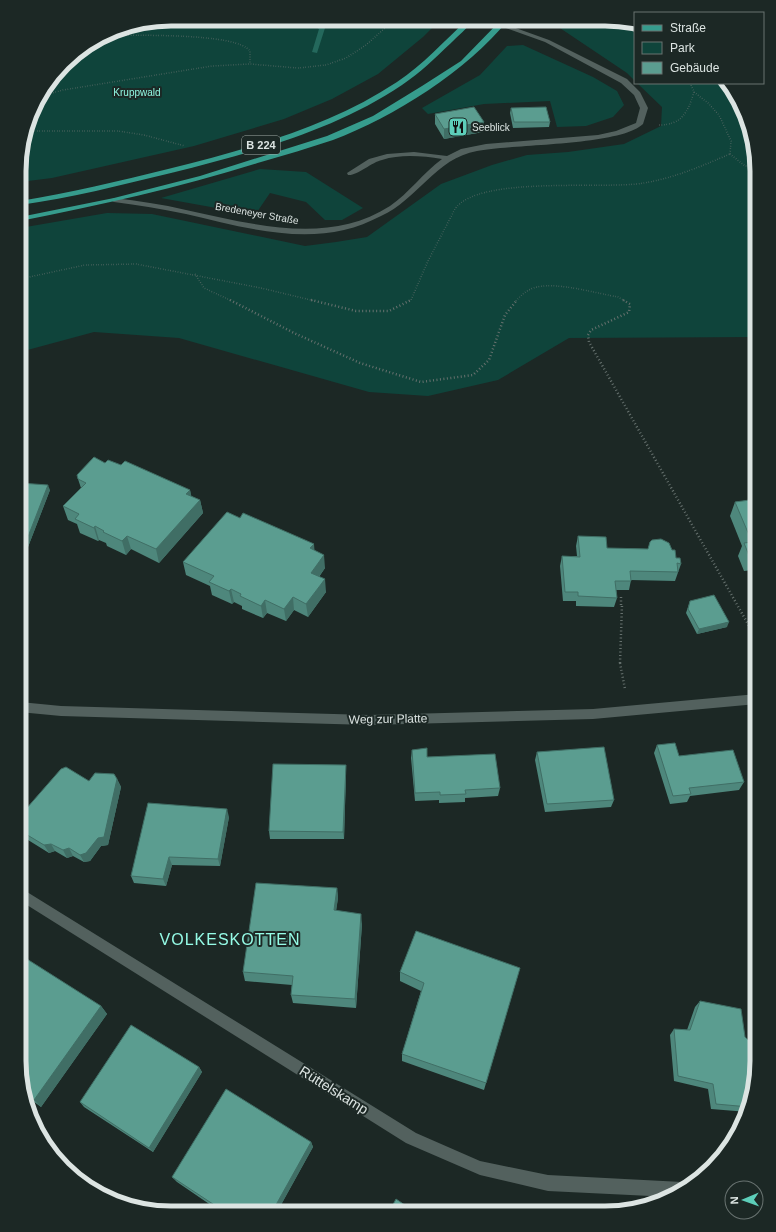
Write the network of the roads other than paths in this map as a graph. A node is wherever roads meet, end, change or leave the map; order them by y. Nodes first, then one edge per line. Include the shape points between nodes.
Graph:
1 (465, 26) edge
2 (499, 26) edge
3 (512, 26) edge
4 (448, 158) junction
5 (351, 173) dead end
6 (114, 200) junction
7 (26, 202) edge
8 (26, 218) edge
9 (750, 700) edge
10 (26, 708) edge
11 (26, 898) edge
12 (672, 1189) edge

1 - 7 main road, B 224 via 400,84 359,107 317,126 193,165 108,186
2 - 6 main road, Bredeneyer Straße / B 224 via 463,62 376,118 330,138 280,154 203,178
3 - 4 street, Bredeneyer Straße via 548,41 624,81 637,94 644,108 639,124 627,130 592,138 502,144 462,151
4 - 5 street via 404,154 378,158
4 - 6 street, Bredeneyer Straße via 393,207 364,222 334,231 306,232 253,226 160,206
6 - 8 main road, Bredeneyer Straße / B 224
9 - 10 street, Weg zur Platte via 593,714 369,720 60,711
11 - 12 street, Rüttelskamp via 411,1138 480,1168 548,1183

